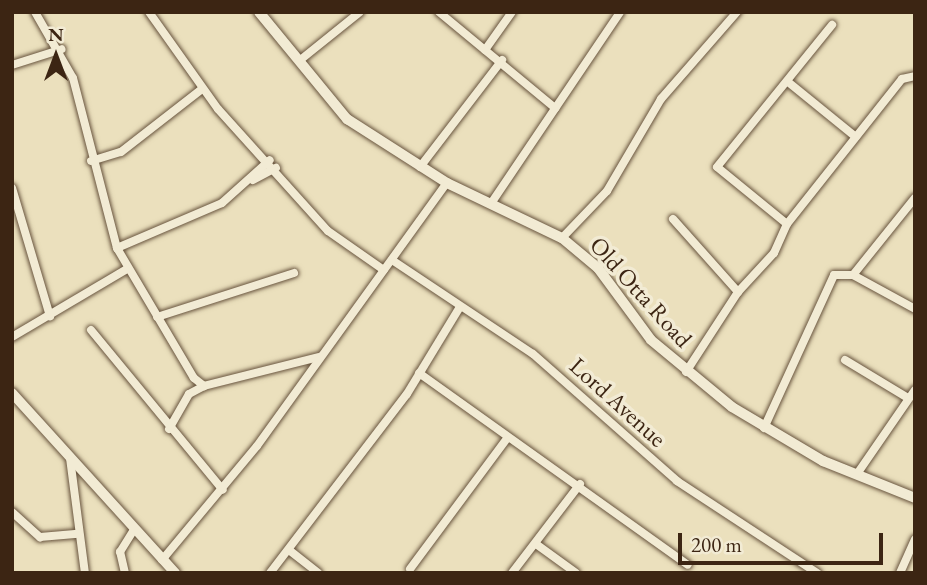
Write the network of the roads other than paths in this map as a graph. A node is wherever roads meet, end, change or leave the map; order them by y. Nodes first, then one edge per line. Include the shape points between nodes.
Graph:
1 (35, 12) edge
2 (149, 12) edge
3 (360, 12) edge
4 (439, 12) edge
5 (512, 12) edge
6 (737, 12) edge
7 (260, 13) edge
8 (619, 13) edge
9 (832, 25) dead end
10 (62, 49) junction
11 (485, 50) junction
12 (502, 60) junction
13 (299, 61) junction
14 (12, 65) edge
15 (915, 76) edge
16 (788, 82) junction
17 (202, 89) junction
18 (555, 108) junction
19 (856, 137) junction
20 (270, 160) junction
21 (91, 161) junction
22 (420, 167) junction
23 (276, 168) junction
24 (447, 183) junction
25 (241, 187) junction
26 (12, 188) edge
27 (915, 198) edge
28 (492, 202) junction
29 (673, 219) dead end
30 (788, 225) junction
31 (562, 238) junction
32 (117, 247) junction
33 (392, 260) junction
34 (127, 269) junction
35 (384, 270) junction
36 (294, 273) dead end
37 (853, 275) junction
38 (738, 292) junction
39 (460, 307) junction
40 (915, 309) edge
41 (50, 316) junction
42 (157, 317) junction
43 (91, 330) dead end
44 (12, 337) edge
45 (319, 357) junction
46 (845, 360) dead end
47 (686, 372) junction
48 (419, 373) junction
49 (194, 378) junction
50 (204, 386) junction
51 (915, 390) edge
52 (12, 393) edge
53 (188, 394) junction
54 (908, 398) junction
55 (764, 428) junction
56 (169, 429) junction
57 (508, 437) junction
58 (69, 451) junction
59 (857, 474) junction
60 (580, 484) junction
61 (223, 490) junction
62 (915, 498) edge
63 (12, 512) edge
64 (135, 528) junction
65 (78, 534) junction
66 (915, 539) edge
67 (536, 544) junction
68 (289, 550) junction
69 (162, 560) junction
70 (688, 565) dead end
71 (410, 569) dead end
72 (85, 573) edge
73 (125, 573) edge
74 (175, 573) edge
75 (270, 573) edge
76 (318, 573) edge
77 (512, 573) edge
78 (576, 573) edge
79 (817, 573) edge
80 (900, 573) edge

1 - 10 street
2 - 17 street
3 - 13 street
4 - 11 street
5 - 11 street
6 - 31 street via 661,99 607,191
7 - 13 street, Old Otta Road
8 - 18 street
9 - 16 street
10 - 14 street
10 - 21 street
11 - 12 street
12 - 18 street
12 - 22 street
13 - 22 street, Old Otta Road via 347,119
15 - 19 street via 902,79
16 - 19 street
16 - 30 street via 716,167
17 - 20 street
17 - 21 street via 121,152
18 - 28 street
19 - 30 street
20 - 23 street
20 - 25 street
21 - 32 street
22 - 24 street, Old Otta Road
23 - 25 street
23 - 35 street via 328,231
24 - 28 street, Old Otta Road
24 - 33 street
25 - 32 street via 176,228
26 - 41 street
27 - 37 street
28 - 31 street, Old Otta Road
29 - 38 street
30 - 38 street via 774,253
31 - 47 street, Old Otta Road via 598,268 625,311
32 - 34 street
33 - 35 street
33 - 39 street, Lord Avenue
34 - 41 street
34 - 42 street
35 - 45 street
36 - 42 street
37 - 40 street
37 - 55 street via 834,275 825,284
38 - 47 street
39 - 48 street
39 - 79 street, Lord Avenue via 558,373 677,481
41 - 44 street
42 - 49 street
43 - 56 street
45 - 50 street
45 - 61 street
46 - 54 street
47 - 55 street, Old Otta Road
48 - 57 street
48 - 68 street
49 - 50 street
49 - 53 street
50 - 53 street
51 - 54 street
52 - 58 street
53 - 56 street
54 - 59 street
55 - 59 street, Old Otta Road
56 - 61 street
57 - 60 street
57 - 71 street
58 - 64 street
58 - 65 street
59 - 62 street, Old Otta Road
60 - 67 street
60 - 70 street
61 - 69 street
63 - 65 street via 40,537
64 - 69 street
64 - 73 street via 120,552
65 - 72 street
66 - 80 street
67 - 77 street
67 - 78 street
68 - 75 street
68 - 76 street
69 - 74 street

